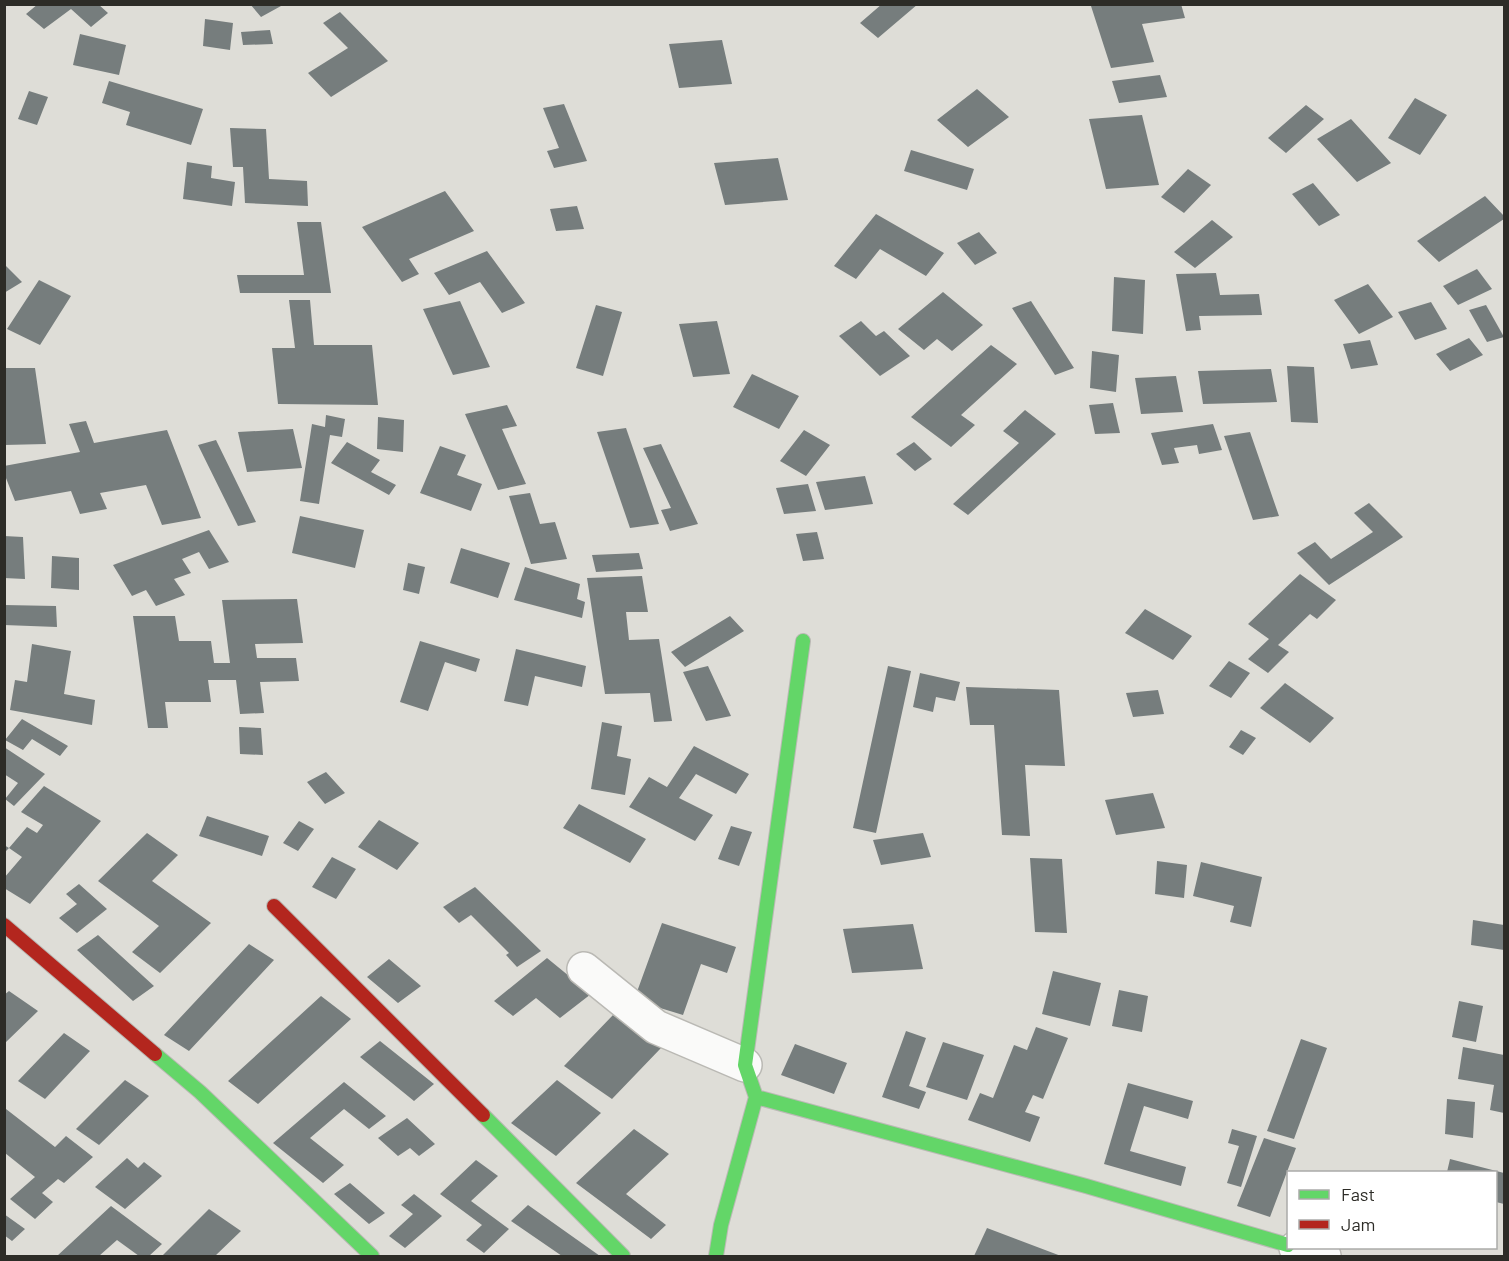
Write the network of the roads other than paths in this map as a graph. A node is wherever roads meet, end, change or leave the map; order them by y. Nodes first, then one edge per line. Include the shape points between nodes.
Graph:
1 (803, 641) dead end
2 (274, 906) dead end
3 (4, 925) edge
4 (584, 969) dead end
5 (745, 1065) junction
6 (756, 1097) junction
7 (1287, 1245) edge
8 (1299, 1249) edge
9 (372, 1257) edge
10 (623, 1257) edge
11 (716, 1257) edge
12 (1324, 1257) edge

1 - 5 street
2 - 10 street
3 - 9 street via 200,1092
4 - 5 street via 656,1027
5 - 6 street
6 - 7 street
6 - 11 street
8 - 12 street

